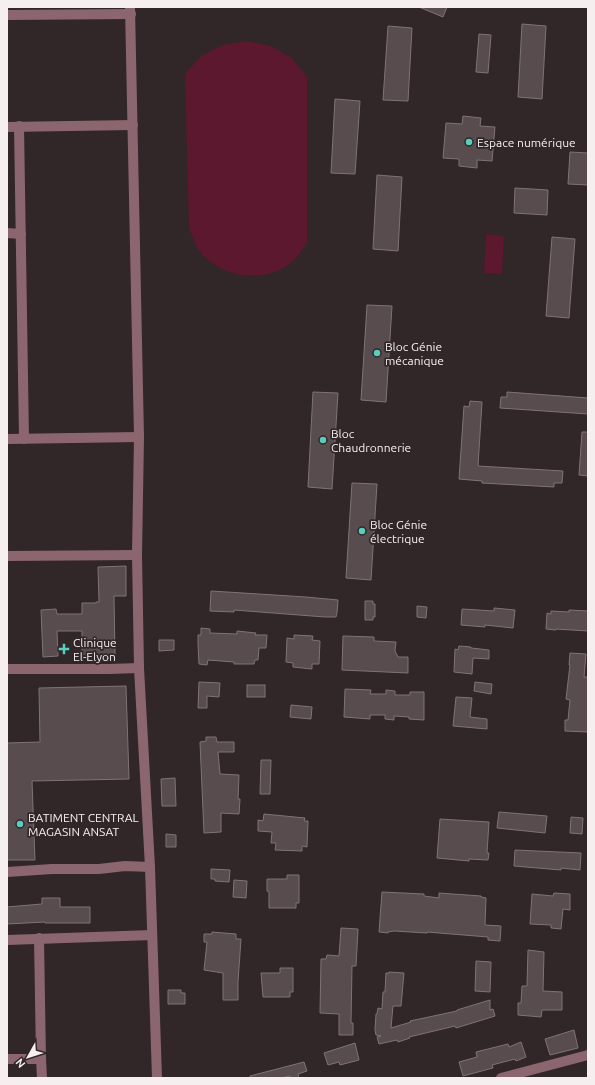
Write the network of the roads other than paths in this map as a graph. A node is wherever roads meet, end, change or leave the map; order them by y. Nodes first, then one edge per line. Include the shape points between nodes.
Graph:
1 (131, 10) edge
2 (23, 11) edge
3 (7, 15) edge
4 (19, 126) junction
5 (133, 126) junction
6 (7, 127) edge
7 (7, 233) edge
8 (21, 234) junction
9 (139, 437) junction
10 (7, 439) edge
11 (24, 439) junction
12 (137, 555) junction
13 (7, 556) edge
14 (139, 668) junction
15 (7, 669) edge
16 (150, 867) junction
17 (7, 872) edge
18 (152, 935) junction
19 (39, 938) junction
20 (7, 940) edge
21 (588, 1055) edge
22 (7, 1059) edge
23 (40, 1059) junction
24 (42, 1078) edge
25 (157, 1078) edge
26 (501, 1078) edge

1 - 2 street
1 - 5 street
2 - 3 street
4 - 5 street
4 - 6 street
4 - 8 street
5 - 9 street
7 - 8 street
8 - 11 street
9 - 11 street
9 - 12 street
10 - 11 street
12 - 13 street
12 - 14 street
14 - 15 street
14 - 16 street
16 - 17 street
16 - 18 street
18 - 19 street
18 - 25 street
19 - 20 street
19 - 23 street
21 - 26 street
22 - 23 street
23 - 24 street

